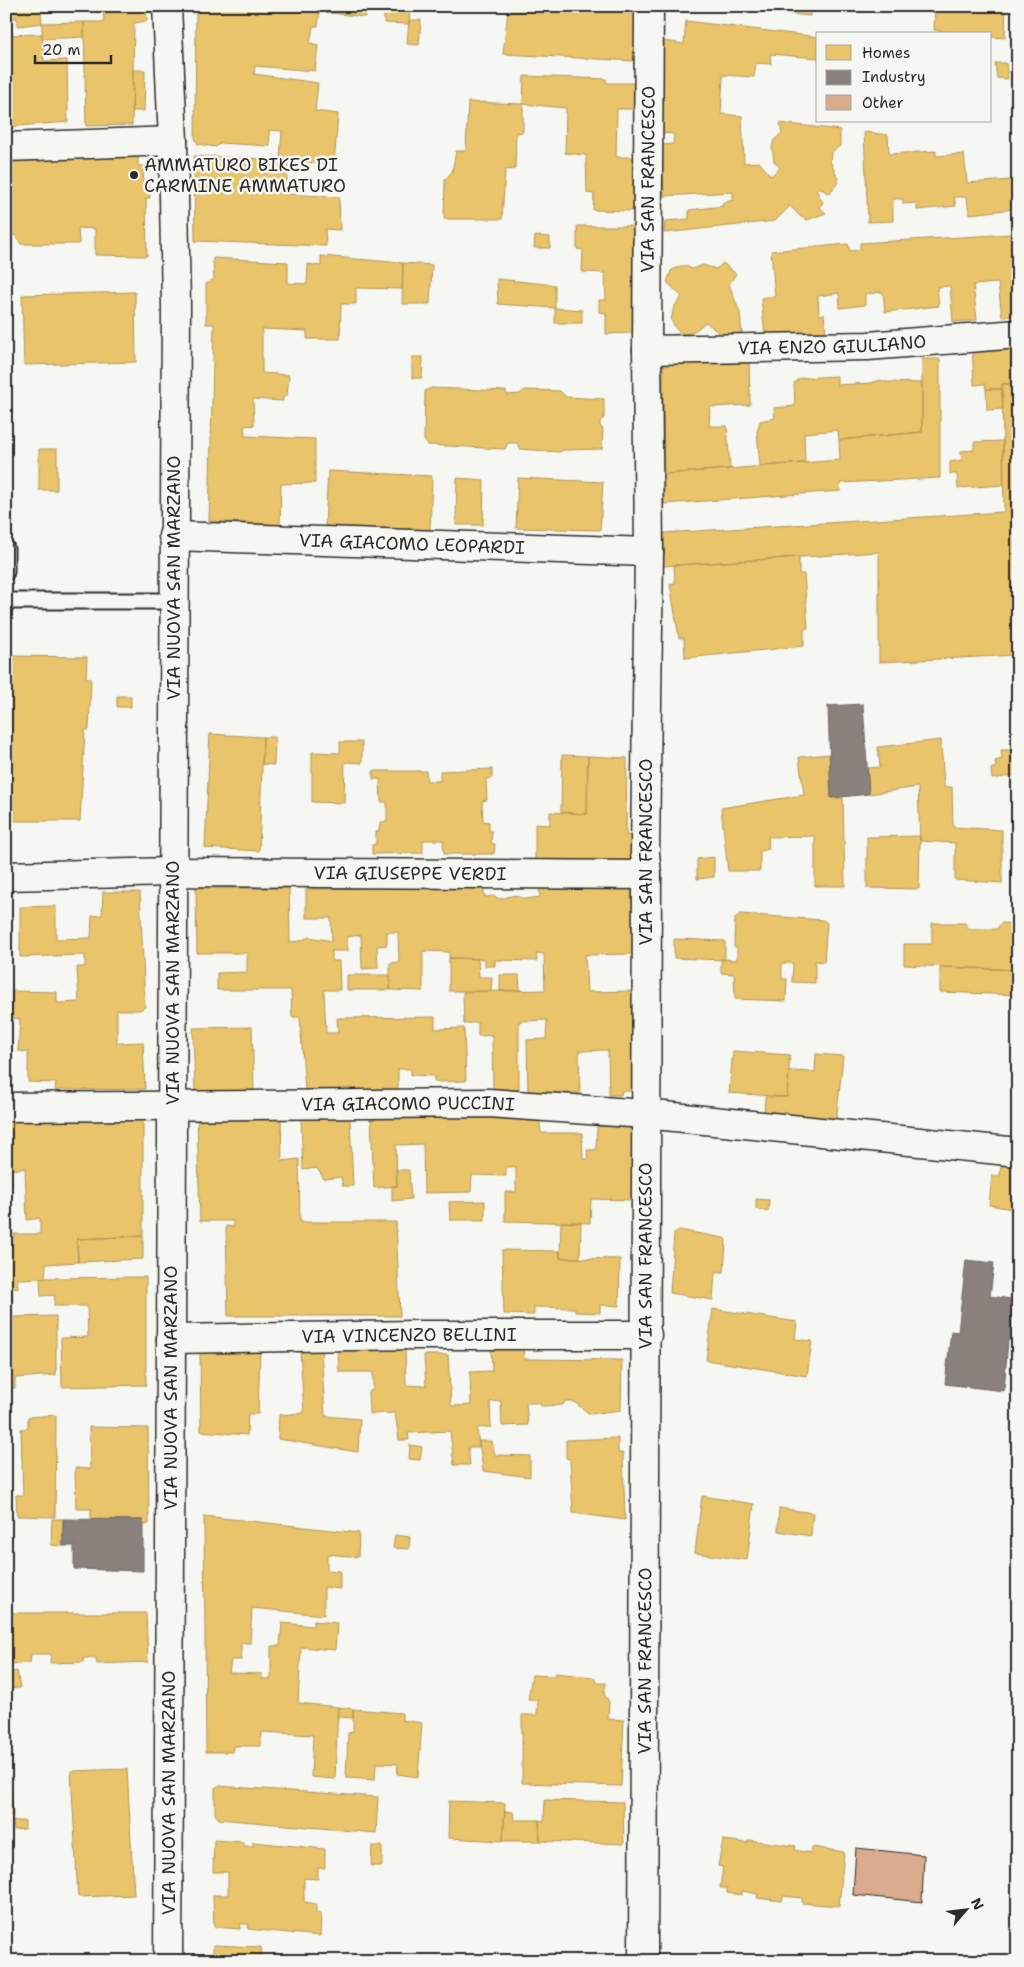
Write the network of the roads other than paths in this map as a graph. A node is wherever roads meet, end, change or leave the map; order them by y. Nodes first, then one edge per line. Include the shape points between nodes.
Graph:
1 (167, 6) edge
2 (649, 6) edge
3 (174, 140) junction
4 (6, 147) edge
5 (1018, 334) edge
6 (647, 350) junction
7 (173, 536) junction
8 (6, 548) edge
9 (649, 552) junction
10 (6, 572) edge
11 (6, 601) edge
12 (173, 601) junction
13 (173, 872) junction
14 (647, 875) junction
15 (6, 876) edge
16 (172, 1105) junction
17 (6, 1107) edge
18 (645, 1114) junction
19 (1018, 1152) edge
20 (647, 1336) junction
21 (171, 1339) junction
22 (168, 1961) edge
23 (643, 1961) edge

1 - 3 street, VIA NUOVA SAN MARZANO
2 - 6 street, VIA SAN FRANCESCO
3 - 4 street
3 - 7 street, VIA NUOVA SAN MARZANO
5 - 6 street, VIA ENZO GIULIANO via 868,346
6 - 9 street, VIA SAN FRANCESCO
7 - 9 street, VIA GIACOMO LEOPARDI
7 - 12 street, VIA NUOVA SAN MARZANO
8 - 10 lane
9 - 14 street, VIA SAN FRANCESCO
11 - 12 lane
12 - 13 street, VIA NUOVA SAN MARZANO
13 - 14 street, VIA GIUSEPPE VERDI
13 - 15 street, VIA GIUSEPPE VERDI
13 - 16 street, VIA NUOVA SAN MARZANO
14 - 18 street, VIA SAN FRANCESCO
16 - 17 street, VIA GIACOMO PUCCINI
16 - 18 street, VIA GIACOMO PUCCINI via 489,1104
16 - 21 street, VIA NUOVA SAN MARZANO
18 - 19 street, VIA GIACOMO PUCCINI
18 - 20 street, VIA SAN FRANCESCO
20 - 21 street, VIA VINCENZO BELLINI
20 - 23 street, VIA SAN FRANCESCO
21 - 22 street, VIA NUOVA SAN MARZANO

